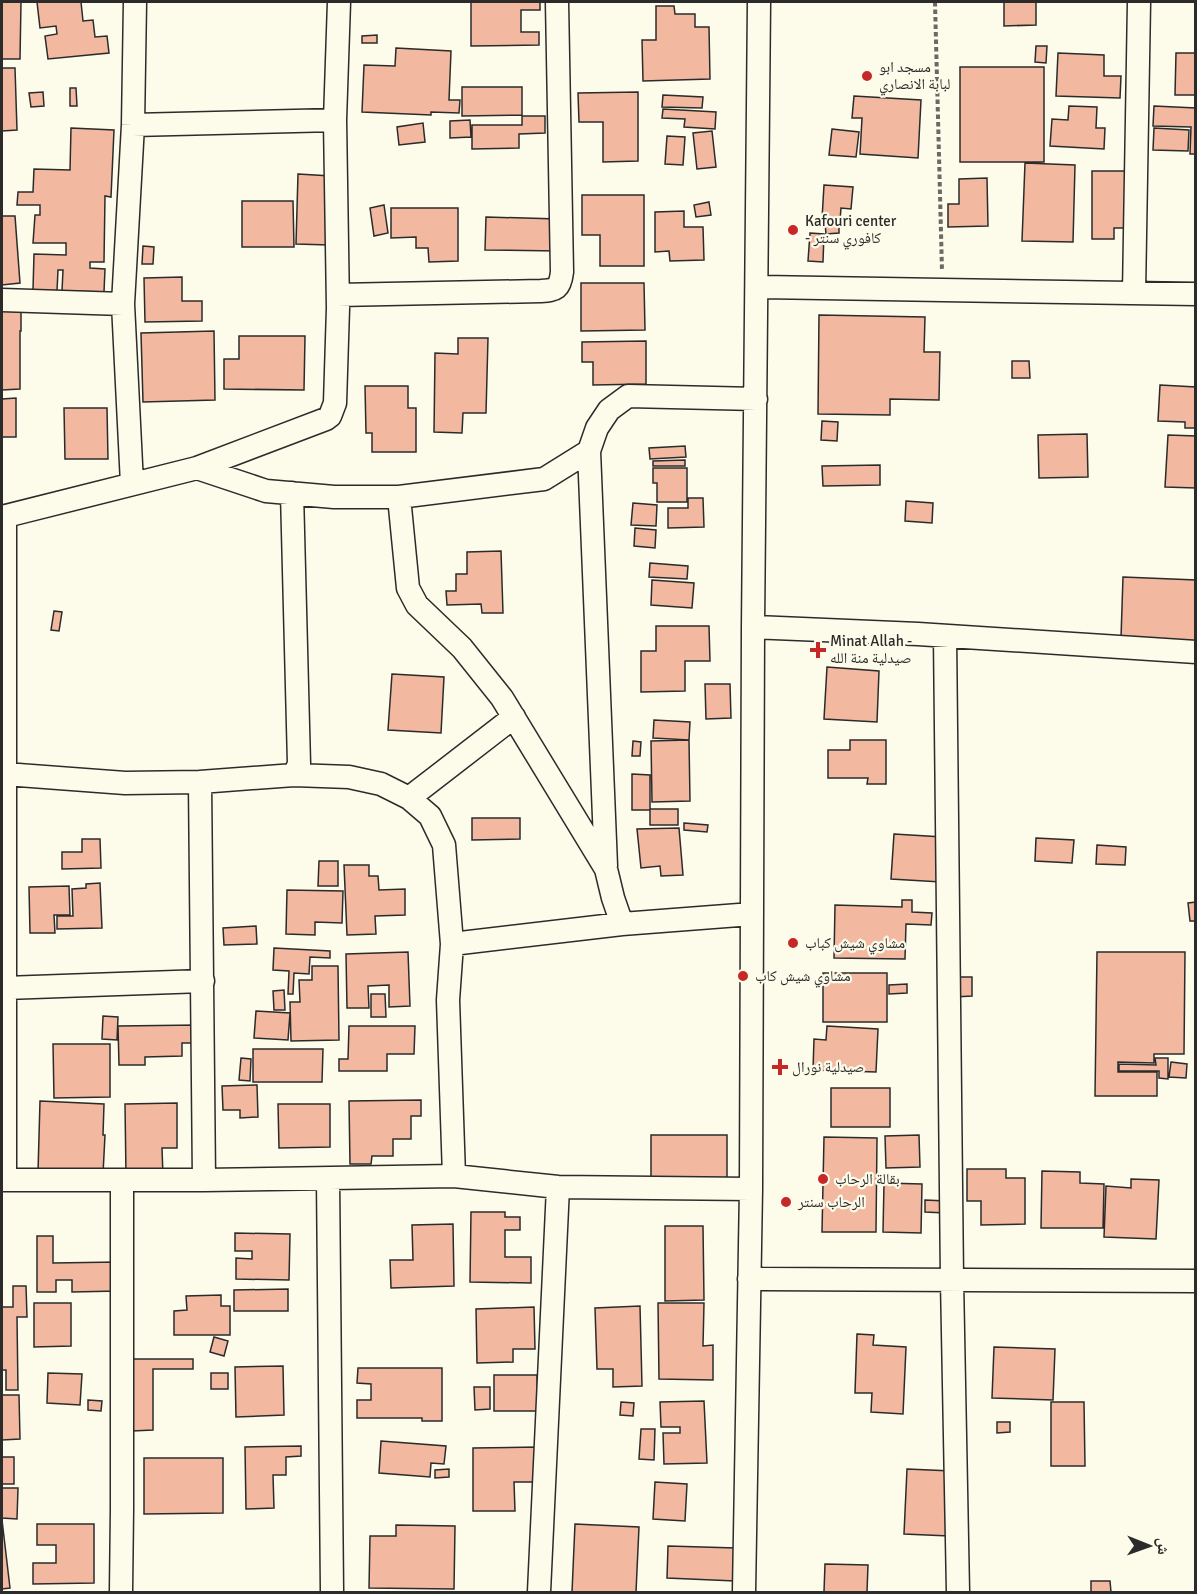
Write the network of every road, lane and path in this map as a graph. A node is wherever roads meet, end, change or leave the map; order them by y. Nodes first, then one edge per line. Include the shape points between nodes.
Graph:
1 (135, 2) edge
2 (339, 2) edge
3 (557, 2) edge
4 (759, 2) edge
5 (935, 2) edge
6 (1139, 2) edge
7 (335, 120) junction
8 (133, 125) junction
9 (757, 287) junction
10 (942, 290) junction
11 (1134, 293) junction
12 (1196, 294) edge
13 (338, 295) junction
14 (2, 300) edge
15 (123, 304) junction
16 (756, 399) junction
17 (589, 451) junction
18 (197, 468) junction
19 (132, 484) junction
20 (292, 493) junction
21 (399, 497) junction
22 (3, 517) edge
23 (753, 627) junction
24 (945, 636) junction
25 (1196, 652) edge
26 (514, 717) junction
27 (5, 774) junction
28 (294, 775) junction
29 (200, 782) junction
30 (408, 798) junction
31 (606, 869) junction
32 (752, 914) junction
33 (622, 924) junction
34 (452, 944) junction
35 (203, 981) junction
36 (5, 988) junction
37 (454, 1176) junction
38 (328, 1179) junction
39 (3, 1180) edge
40 (122, 1180) junction
41 (204, 1180) junction
42 (558, 1186) junction
43 (751, 1189) junction
44 (749, 1279) junction
45 (952, 1280) junction
46 (1196, 1281) edge
47 (121, 1593) edge
48 (332, 1593) edge
49 (539, 1593) edge
50 (744, 1593) edge
51 (958, 1593) edge

1 - 8 street
2 - 7 street
3 - 13 street via 561,283 554,290 540,291
4 - 9 street
5 - 10 path
6 - 11 street
7 - 8 street
7 - 13 street
8 - 15 street
9 - 10 street
9 - 16 street
10 - 11 street
11 - 12 street
13 - 18 street via 335,403 330,416
14 - 15 street
15 - 19 street
16 - 17 street via 628,396 609,410
16 - 23 street
17 - 21 street via 544,479
17 - 31 street
18 - 19 street
18 - 20 street via 266,491
19 - 22 street
20 - 21 street
20 - 28 street via 299,764
21 - 26 street via 408,588 417,605 462,648
22 - 27 street
23 - 24 street
23 - 32 street
24 - 25 street
24 - 45 street
26 - 30 street
26 - 31 street
27 - 29 street via 125,783
27 - 36 street
28 - 29 street
28 - 30 street via 349,777 381,784
29 - 35 street
30 - 34 street via 430,816 444,845
31 - 33 street
32 - 33 street
32 - 43 street
33 - 34 street
34 - 37 street via 448,1000
35 - 36 street
35 - 41 street
36 - 39 street
37 - 38 street
37 - 42 street
38 - 41 street
38 - 48 street
39 - 40 street
40 - 41 street
40 - 47 street
42 - 43 street
42 - 49 street
43 - 44 street
44 - 45 street
44 - 50 street
45 - 46 street
45 - 51 street

